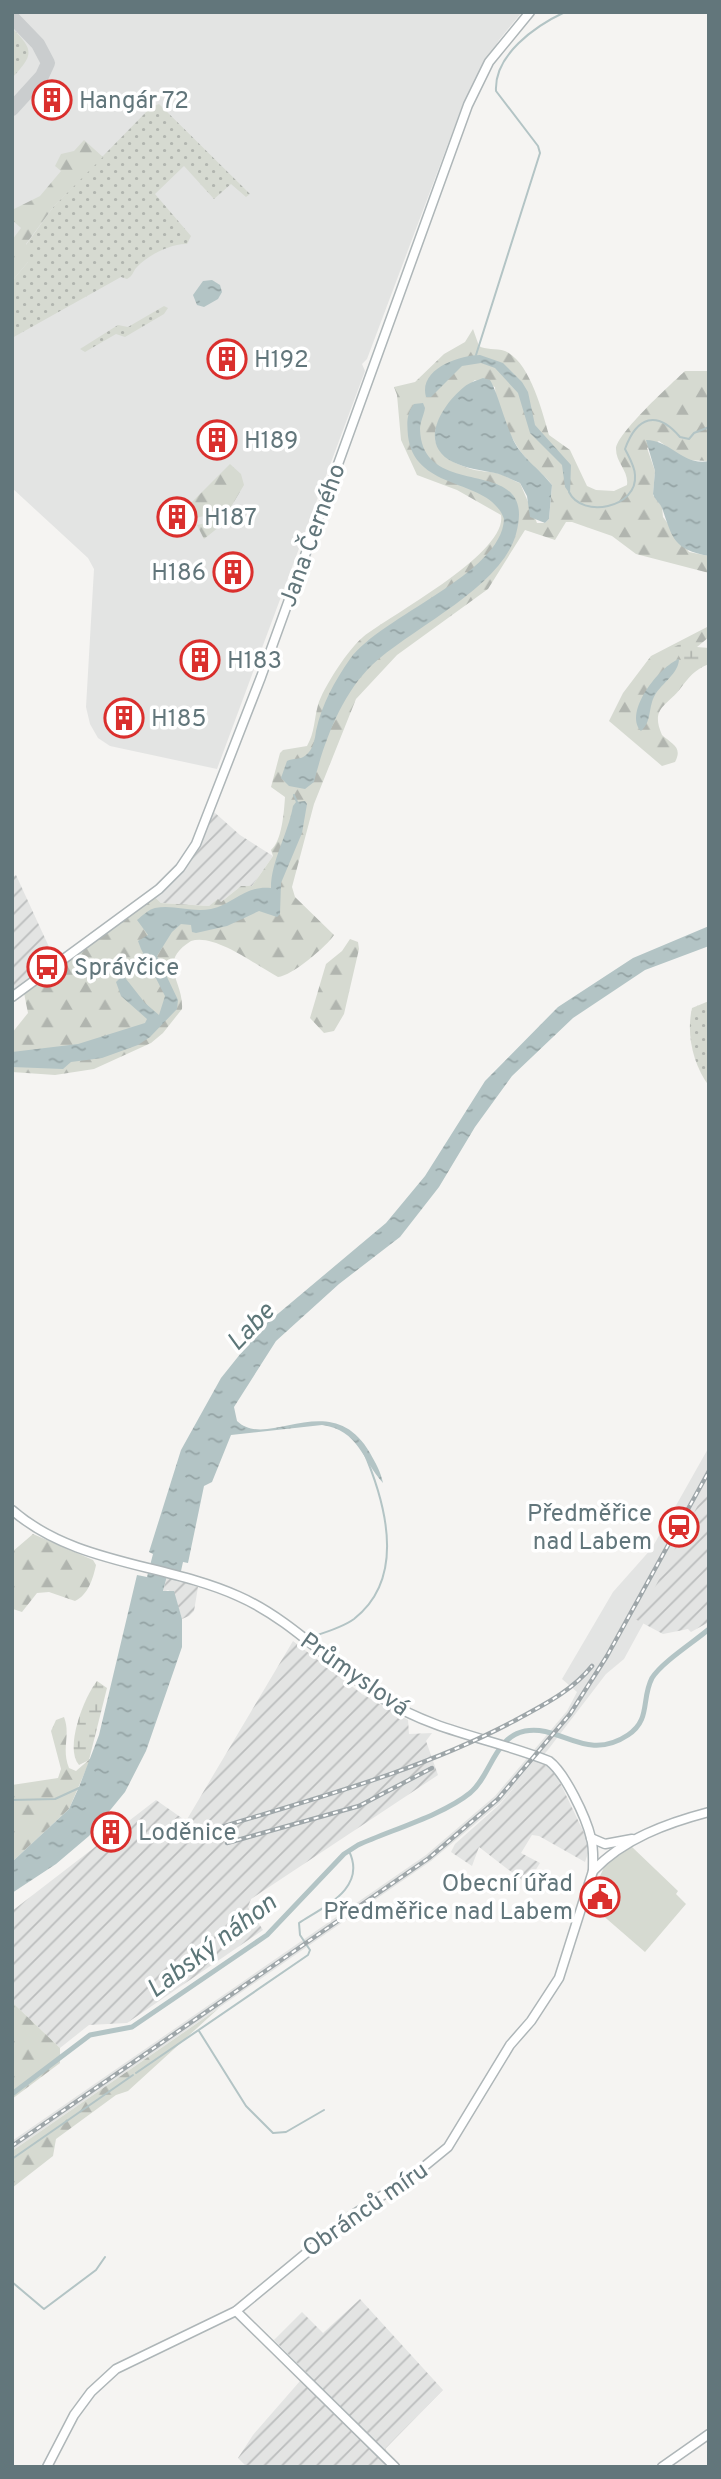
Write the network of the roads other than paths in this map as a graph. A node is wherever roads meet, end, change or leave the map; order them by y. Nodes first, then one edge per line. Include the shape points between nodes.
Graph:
1 (530, 12) edge
2 (12, 997) edge
3 (12, 1510) edge
4 (709, 1812) edge
5 (640, 1837) junction
6 (591, 1838) junction
7 (593, 1857) joint
8 (593, 1871) junction
9 (236, 2311) junction
10 (709, 2434) edge
11 (47, 2467) edge
12 (395, 2467) edge
13 (662, 2467) edge

1 - 2 street, Jana Černého via 489,62 468,105 266,664 196,844 159,888
3 - 6 street, Průmyslová via 42,1532 73,1546 216,1587 256,1604 396,1706 447,1730 549,1761 557,1768
4 - 5 street
5 - 6 street via 605,1844
5 - 8 street via 608,1855
6 - 7 street, Průmyslová
7 - 8 street, Obránců míru
8 - 9 street, Obránců míru via 559,1978 510,2045 448,2147 351,2216
9 - 11 street, Obránců míru via 116,2369 74,2415
9 - 12 street
10 - 13 street

